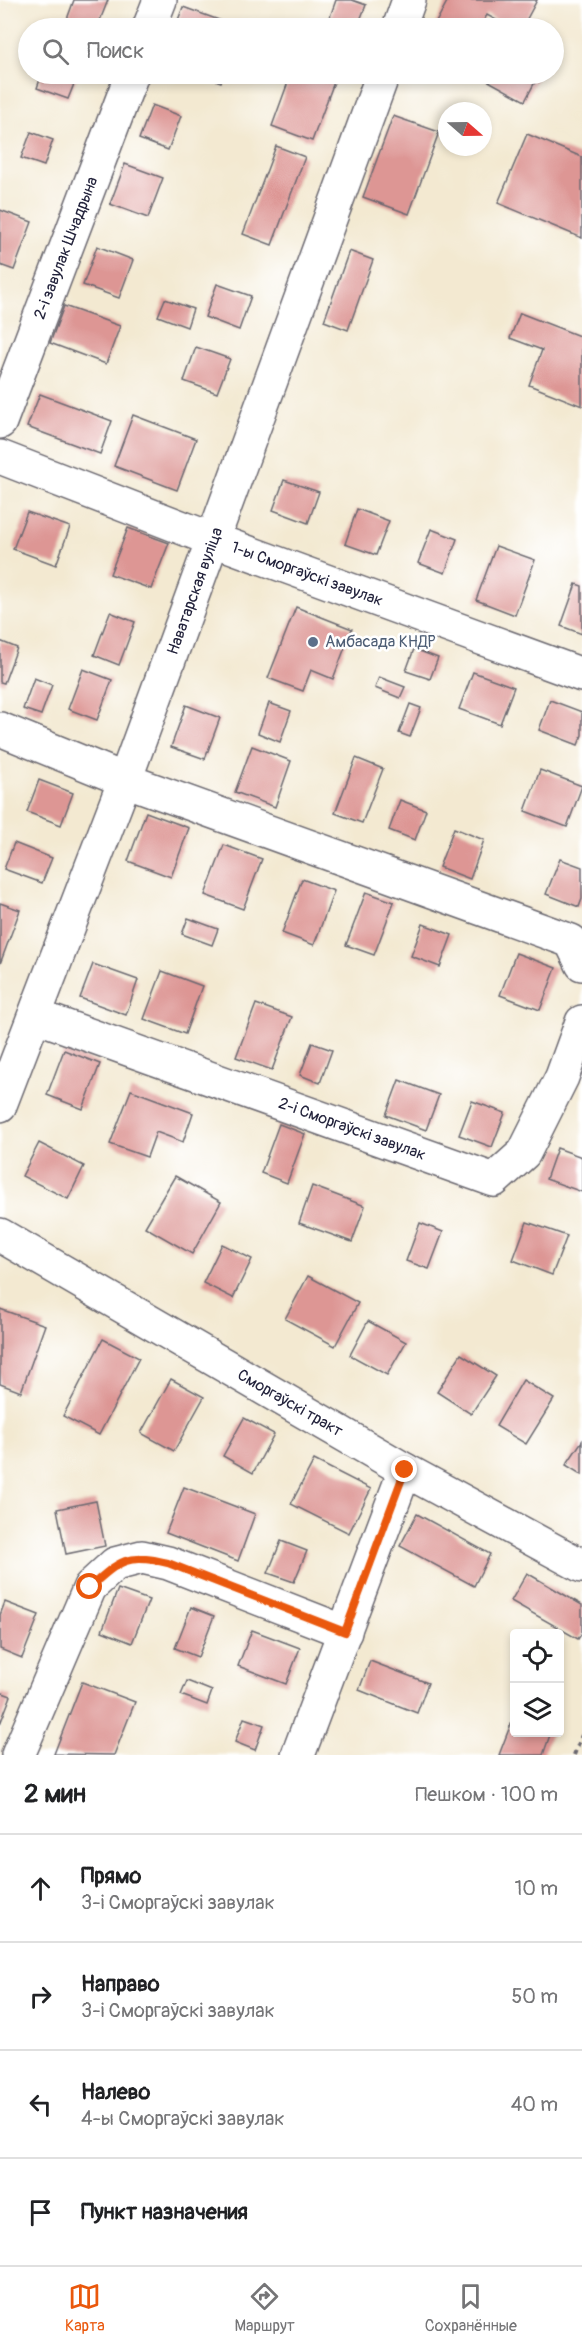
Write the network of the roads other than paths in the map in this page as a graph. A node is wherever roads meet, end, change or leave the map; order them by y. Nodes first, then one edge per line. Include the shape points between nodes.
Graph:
1 (160, 0) edge
2 (409, 0) edge
3 (153, 18) edge
4 (403, 18) edge
5 (128, 84) edge
6 (379, 84) edge
7 (0, 422) edge
8 (0, 457) edge
9 (214, 540) junction
10 (582, 675) edge
11 (0, 729) edge
12 (125, 780) junction
13 (582, 964) edge
14 (36, 1016) junction
15 (582, 1022) edge
16 (572, 1082) edge
17 (0, 1105) edge
18 (0, 1234) edge
19 (405, 1470) junction
20 (582, 1566) edge
21 (345, 1632) junction
22 (18, 1755) edge
23 (298, 1755) edge

1 - 3 street
2 - 4 street
5 - 7 street, 2-і завулак Шчадрына
6 - 9 street, Наватарская вуліца
8 - 9 street, 1-ы Сморгаўскі завулак
9 - 10 street, 1-ы Сморгаўскі завулак
9 - 12 street, Наватарская вуліца
11 - 12 street
12 - 13 street via 571,941
12 - 14 street, Наватарская вуліца
14 - 16 street, 2-і Сморгаўскі завулак via 494,1180 524,1153
14 - 17 street, Наватарская вуліца
15 - 16 street, 2-і Сморгаўскі завулак
18 - 19 street, Сморгаўскі тракт
19 - 20 street, Сморгаўскі тракт
19 - 21 street
21 - 22 street via 168,1563 142,1557 115,1564 90,1587
21 - 23 street

